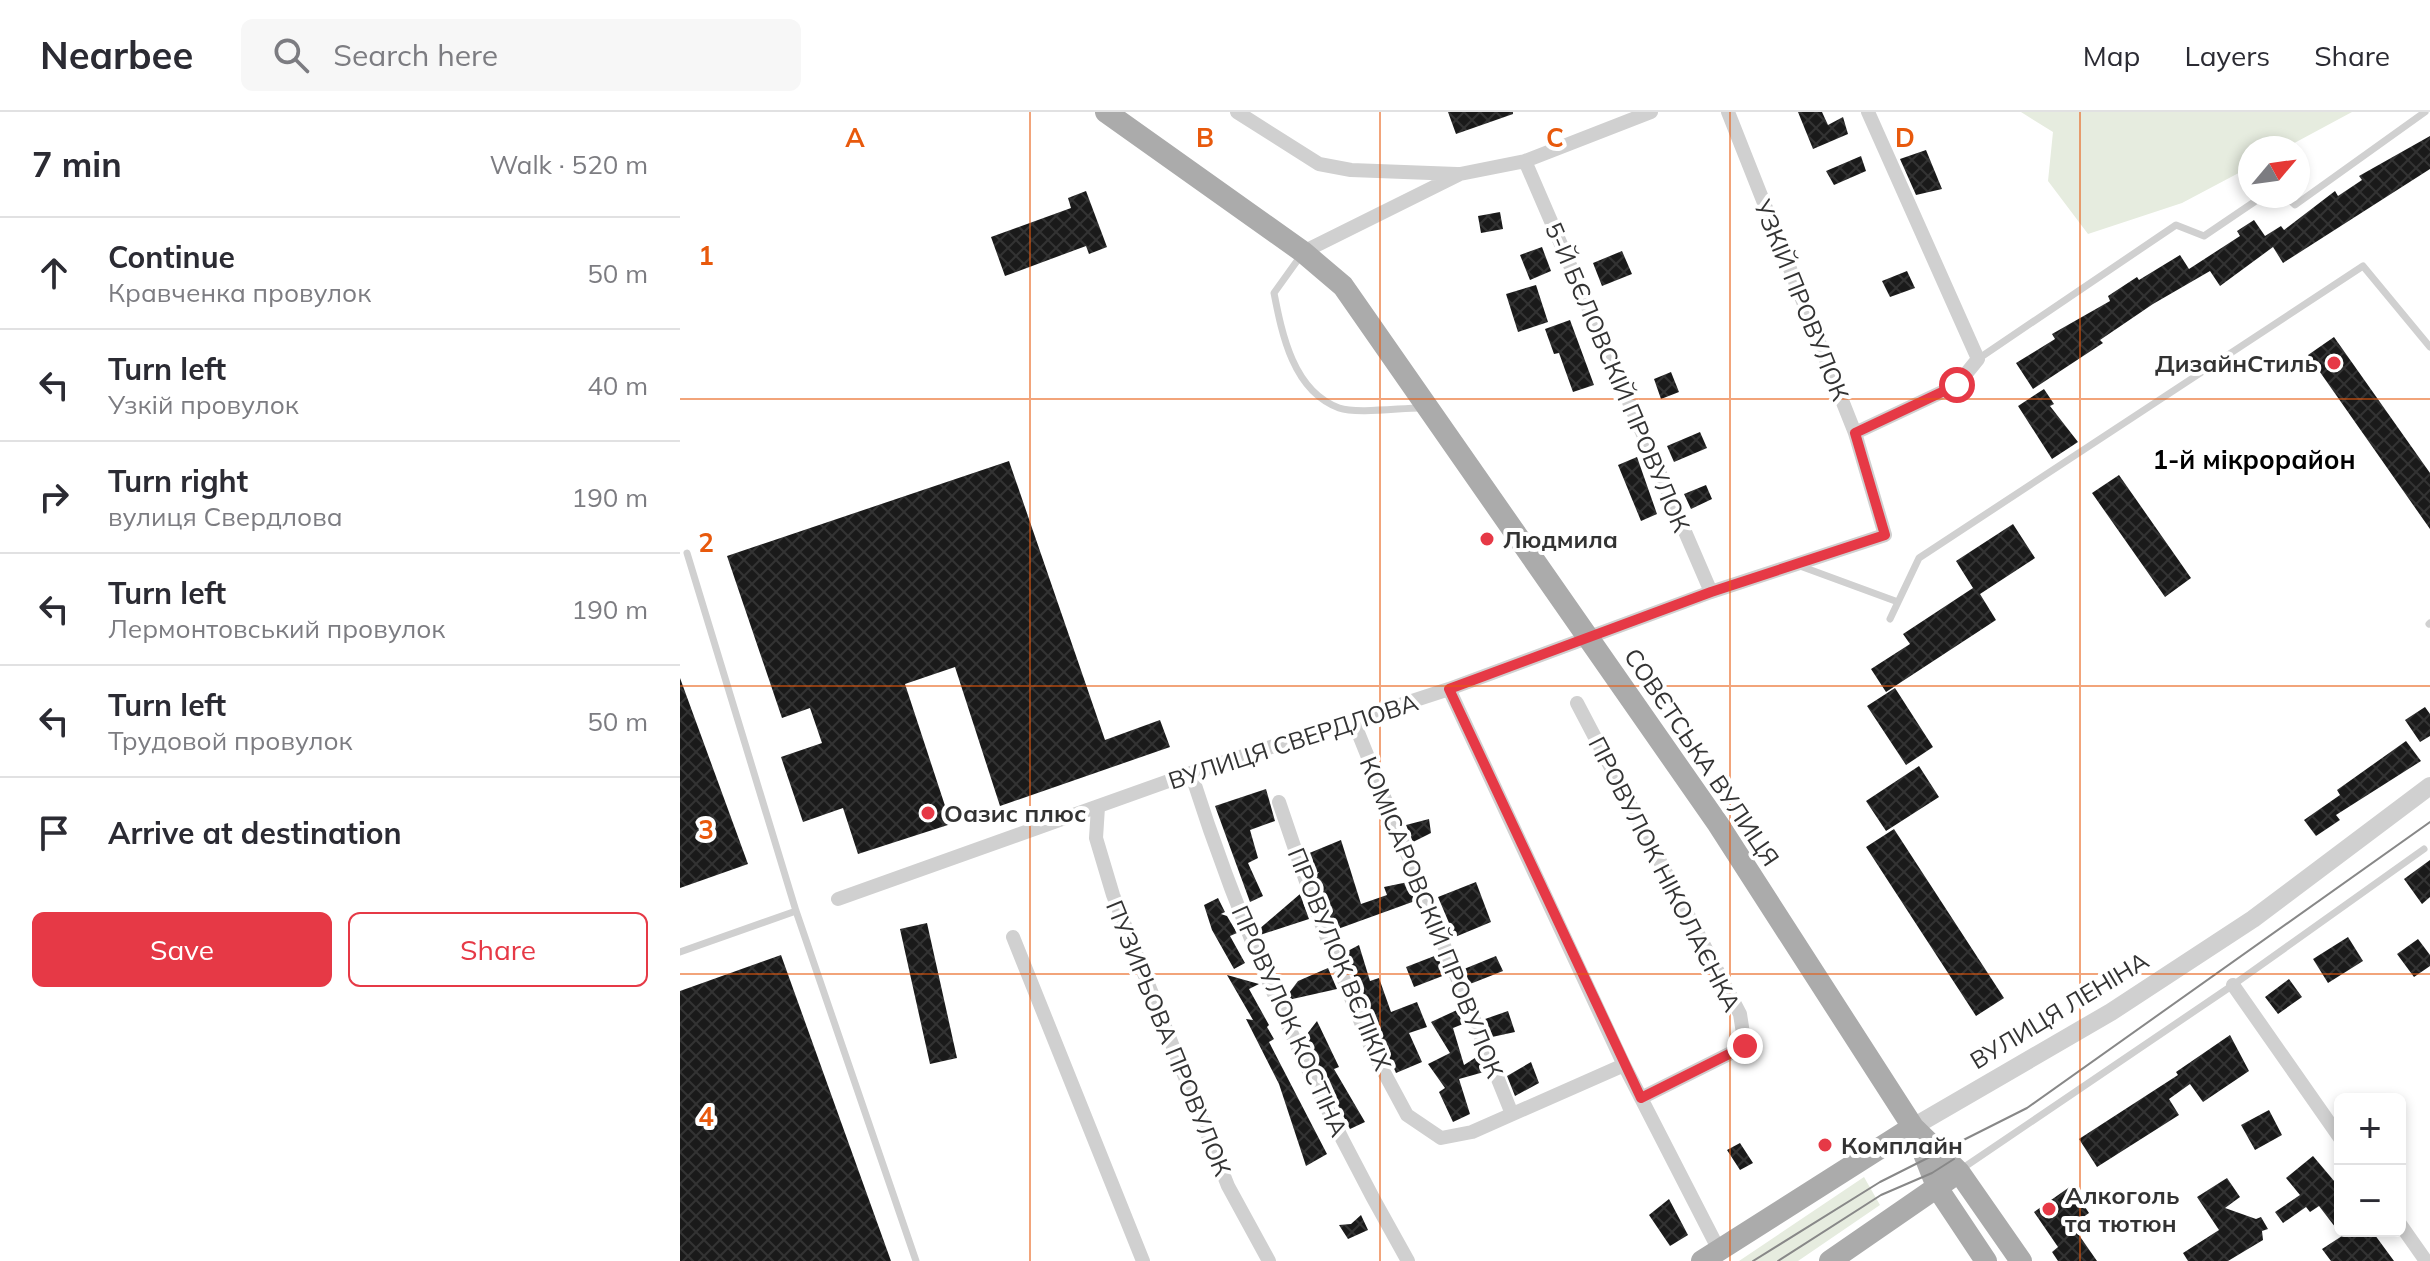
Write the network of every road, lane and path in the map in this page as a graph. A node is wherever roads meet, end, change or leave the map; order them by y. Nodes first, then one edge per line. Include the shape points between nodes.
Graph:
1 (1106, 112) edge
2 (1237, 112) edge
3 (1651, 112) edge
4 (1728, 112) edge
5 (1868, 112) edge
6 (2425, 112) edge
7 (1525, 161) junction
8 (1460, 174) junction
9 (2310, 194) edge
10 (2245, 208) edge
11 (1303, 252) junction
12 (2430, 347) edge
13 (1978, 359) junction
14 (1429, 407) junction
15 (1855, 433) junction
16 (1885, 535) joint
17 (687, 553) dead end
18 (1798, 566) junction
19 (1711, 592) junction
20 (1898, 602) junction
21 (1890, 619) dead end
22 (1590, 637) junction
23 (1449, 689) junction
24 (1577, 703) dead end
25 (1353, 720) junction
26 (1191, 773) junction
27 (2430, 786) edge
28 (1279, 802) dead end
29 (1098, 807) junction
30 (2424, 849) dead end
31 (838, 899) dead end
32 (796, 911) junction
33 (1013, 937) dead end
34 (680, 952) edge
35 (2233, 985) junction
36 (1624, 1065) junction
37 (1641, 1098) junction
38 (1512, 1114) junction
39 (1913, 1127) junction
40 (2334, 1129) edge
41 (1959, 1172) junction
42 (1938, 1189) junction
43 (2406, 1233) edge
44 (1710, 1256) edge
45 (916, 1261) edge
46 (1143, 1261) edge
47 (1269, 1261) edge
48 (1408, 1261) edge
49 (1830, 1261) edge
50 (1986, 1261) edge
51 (2021, 1261) edge
52 (2426, 1261) edge

1 - 11 main road, СОВЄТСЬКА ВУЛИЦЯ
2 - 8 street via 1319,164
3 - 7 street
4 - 15 street, УЗКІЙ ПРОВУЛОК
5 - 13 street
6 - 9 lane
7 - 8 street
7 - 19 street, 5-Й БЄЛОВСКІЙ ПРОВУЛОК
8 - 11 street
10 - 13 lane via 2204,236 2176,225
11 - 14 main road, СОВЄТСЬКА ВУЛИЦЯ via 1343,286
11 - 14 lane via 1274,293 1283,338 1307,386 1340,408
12 - 20 lane via 2363,266 1919,558
13 - 15 street via 1957,385
14 - 22 main road, СОВЄТСЬКА ВУЛИЦЯ
15 - 16 street, УЗКІЙ ПРОВУЛОК
16 - 18 street, ВУЛИЦЯ СВЕРДЛОВА
17 - 32 lane
18 - 19 street, ВУЛИЦЯ СВЕРДЛОВА
18 - 20 lane
19 - 22 street, ВУЛИЦЯ СВЕРДЛОВА
20 - 21 lane
22 - 23 street, ВУЛИЦЯ СВЕРДЛОВА
22 - 39 main road, СОВЄТСЬКА ВУЛИЦЯ
23 - 25 street, ВУЛИЦЯ СВЕРДЛОВА
23 - 36 street
24 - 37 street, ПРОВУЛОК НІКОЛАЄНКА via 1740,1014 1745,1046
25 - 26 street, ВУЛИЦЯ СВЕРДЛОВА
25 - 38 street, КОМІСАРОВСКІЙ ПРОВУЛОК
26 - 29 street, ВУЛИЦЯ СВЕРДЛОВА
26 - 48 street, ПРОВУЛОК КОСТІНА via 1220,865 1299,1051
27 - 39 street, ВУЛИЦЯ ЛЕНІНА via 2253,919 2111,1012
28 - 38 street, ПРОВУЛОК ВЄЛІКІХ via 1372,1050 1407,1115 1441,1138 1472,1132
29 - 31 street, ВУЛИЦЯ СВЕРДЛОВА
29 - 47 street, ПУЗИРЬОВА ПРОВУЛОК via 1096,838 1109,885 1228,1186
30 - 35 lane
32 - 34 lane
32 - 45 lane
33 - 46 street
35 - 40 street
35 - 41 lane
36 - 37 street
36 - 38 street, ПРОВУЛОК ВЄЛІКІХ
37 - 44 street
39 - 41 main road, СОВЄТСЬКА ВУЛИЦЯ
39 - 42 main road
39 - 44 main road, ВУЛИЦЯ ЛЕНІНА
41 - 42 main road
41 - 51 main road, СОВЄТСЬКА ВУЛИЦЯ
42 - 49 main road
42 - 50 main road
43 - 52 street

